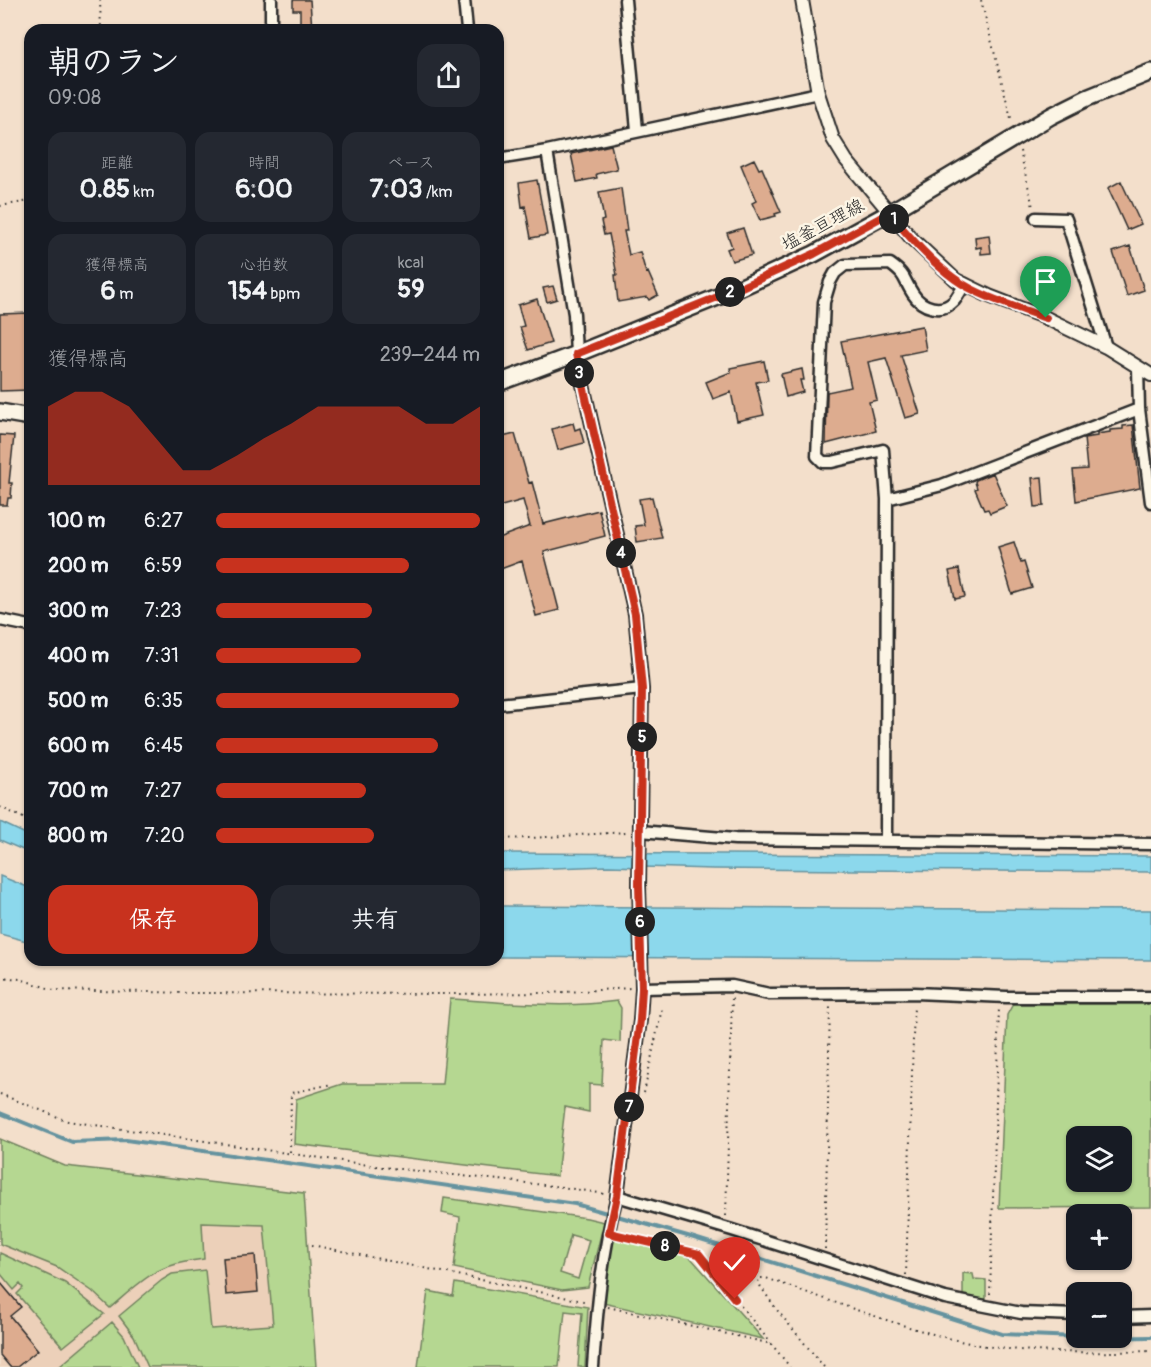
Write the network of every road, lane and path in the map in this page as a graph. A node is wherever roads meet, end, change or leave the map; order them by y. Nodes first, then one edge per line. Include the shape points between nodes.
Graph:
1 (100, 0) edge
2 (271, 0) edge
3 (465, 0) edge
4 (625, 0) edge
5 (802, 0) edge
6 (981, 0) edge
7 (101, 24) edge
8 (271, 24) edge
9 (466, 24) edge
10 (1151, 72) edge
11 (818, 93) junction
12 (637, 130) junction
13 (1016, 136) junction
14 (547, 151) junction
15 (504, 158) edge
16 (24, 202) edge
17 (0, 206) edge
18 (889, 213) junction
19 (1036, 218) joint
20 (965, 284) junction
21 (1106, 347) junction
22 (576, 354) junction
23 (1138, 368) junction
24 (1151, 375) edge
25 (504, 381) edge
26 (1139, 409) junction
27 (0, 412) edge
28 (24, 416) edge
29 (887, 499) junction
30 (1151, 502) edge
31 (0, 621) edge
32 (24, 625) edge
33 (642, 689) junction
34 (504, 703) edge
35 (0, 807) edge
36 (24, 818) edge
37 (640, 834) junction
38 (504, 839) edge
39 (886, 841) junction
40 (1151, 844) edge
41 (0, 977) edge
42 (732, 986) junction
43 (642, 988) junction
44 (915, 993) junction
45 (830, 994) junction
46 (1006, 997) junction
47 (1151, 997) edge
48 (662, 1008) dead end
49 (332, 1084) dead end
50 (0, 1094) edge
51 (629, 1104) junction
52 (290, 1152) junction
53 (616, 1199) junction
54 (725, 1228) junction
55 (609, 1229) junction
56 (312, 1245) dead end
57 (825, 1259) junction
58 (905, 1285) junction
59 (597, 1304) junction
60 (990, 1307) junction
61 (1066, 1315) edge
62 (1151, 1316) edge
63 (1132, 1317) edge
64 (772, 1344) junction
65 (1151, 1351) edge
66 (593, 1367) edge
67 (790, 1367) edge
68 (824, 1367) edge

1 - 7 path
2 - 8 street
3 - 9 street
4 - 12 street
5 - 11 street
6 - 13 path
10 - 13 main road, 塩釜亘理線 via 1087,98
11 - 12 street
11 - 18 street via 833,139
12 - 14 street
13 - 18 main road, 塩釜亘理線
13 - 19 path
14 - 15 street
14 - 22 street via 574,314
16 - 17 path
18 - 20 street via 911,238
18 - 22 main road, 塩釜亘理線 via 804,259
19 - 21 street via 1066,219
20 - 21 street
20 - 29 street via 953,302 943,308 932,308 914,296 906,277 890,264 845,265 830,282 824,302 817,456 823,462 832,462 883,450
21 - 23 street
22 - 25 main road, 塩釜亘理線
22 - 33 street via 635,614
23 - 24 street
23 - 26 street
26 - 29 street via 942,484
26 - 30 street
27 - 28 main road
29 - 39 street
31 - 32 street
33 - 34 street
33 - 37 street
35 - 36 path
37 - 38 path
37 - 39 street
37 - 43 street
39 - 40 street
41 - 43 path via 54,990 190,993 549,993
42 - 43 street
42 - 45 street via 769,994
42 - 54 path
43 - 51 street
44 - 45 street
44 - 46 street
44 - 58 path
45 - 57 path
46 - 47 street
46 - 60 path via 997,1009
48 - 51 path via 644,1092 638,1106
49 - 52 path via 291,1093
50 - 52 path via 68,1121
51 - 53 street
52 - 53 path via 382,1167 562,1187
53 - 54 street
53 - 55 street
54 - 57 street
55 - 59 street
55 - 64 path via 699,1254
56 - 59 path
57 - 58 street
58 - 60 street
59 - 64 path
59 - 66 street
60 - 61 street
62 - 63 street
64 - 67 path
65 - 68 path via 1012,1349 958,1341 759,1278 758,1283 777,1310

